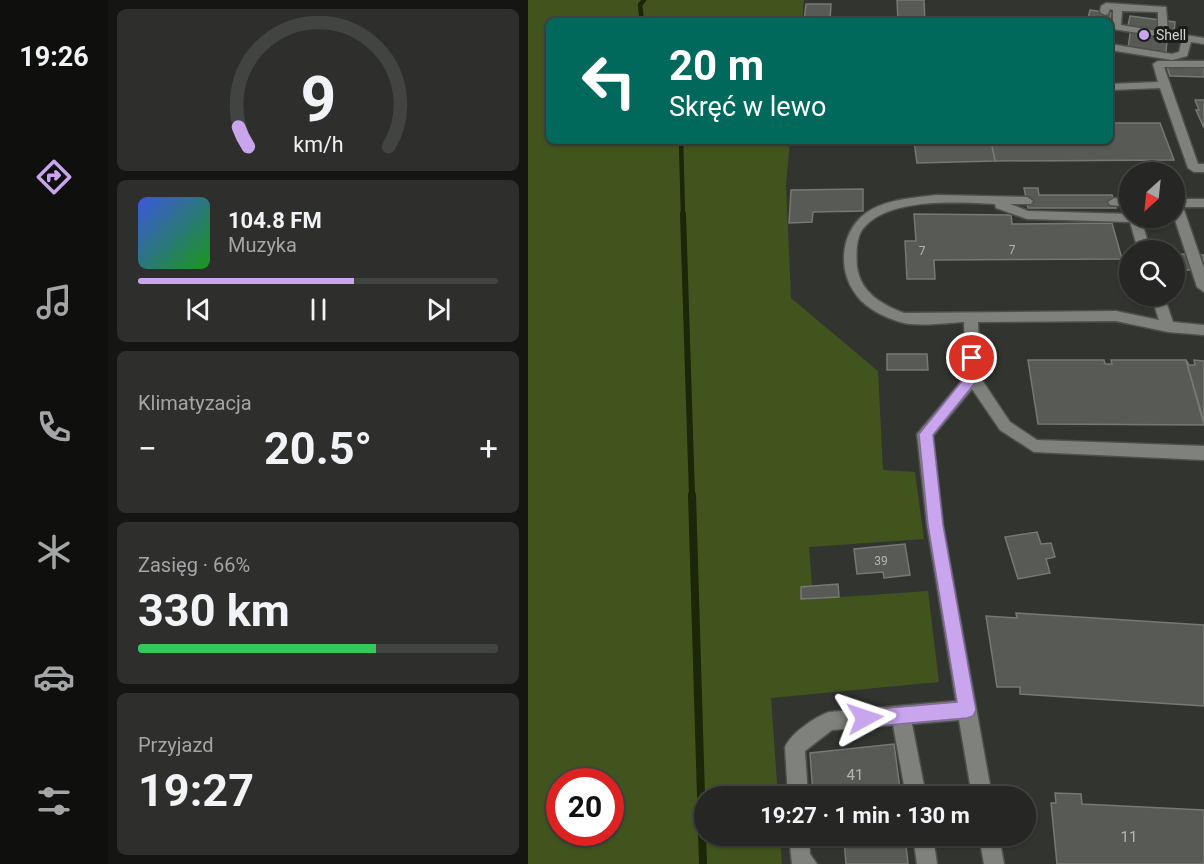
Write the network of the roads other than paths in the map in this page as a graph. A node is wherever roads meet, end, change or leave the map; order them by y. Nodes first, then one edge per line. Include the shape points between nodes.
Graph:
1 (1170, 0) edge
2 (1118, 8) junction
3 (1163, 9) junction
4 (1105, 12) dead end
5 (1163, 33) junction
6 (1187, 38) junction
7 (1204, 41) edge
8 (1113, 47) edge
9 (1204, 64) edge
10 (1164, 85) junction
11 (1113, 87) edge
12 (1204, 168) edge
13 (986, 200) junction
14 (1027, 201) dead end
15 (1114, 202) dead end
16 (1119, 202) edge
17 (1185, 203) edge
18 (1204, 203) edge
19 (1119, 218) edge
20 (1184, 228) edge
21 (1204, 287) edge
22 (1161, 306) edge
23 (971, 318) junction
24 (1168, 327) junction
25 (1204, 330) edge
26 (973, 378) junction
27 (1204, 453) edge
28 (967, 710) junction
29 (901, 715) junction
30 (797, 786) edge
31 (914, 786) edge
32 (980, 786) edge
33 (799, 846) edge
34 (924, 846) edge
35 (991, 846) edge
36 (807, 864) edge
37 (927, 864) edge
38 (994, 864) edge

1 - 3 lane
2 - 3 lane
2 - 4 lane via 1106,6
2 - 5 lane via 1116,27
3 - 5 lane
5 - 6 lane
6 - 7 lane
6 - 8 lane via 1183,54 1172,57
9 - 10 lane via 1158,64
10 - 11 lane
10 - 12 lane via 1194,168
13 - 14 lane
13 - 19 lane via 1027,215
13 - 23 lane via 909,201 880,209 858,226 849,250 853,280 861,294 883,311 903,318
15 - 16 lane
17 - 18 lane
20 - 21 lane
22 - 24 lane
23 - 24 lane via 1116,316
23 - 26 lane
24 - 25 lane
26 - 27 lane via 1005,426 1035,446
26 - 28 lane via 926,434 935,525
28 - 29 lane
28 - 32 lane
29 - 30 lane via 829,721 795,747
29 - 31 lane
33 - 36 lane via 800,859
34 - 37 lane
35 - 38 lane

